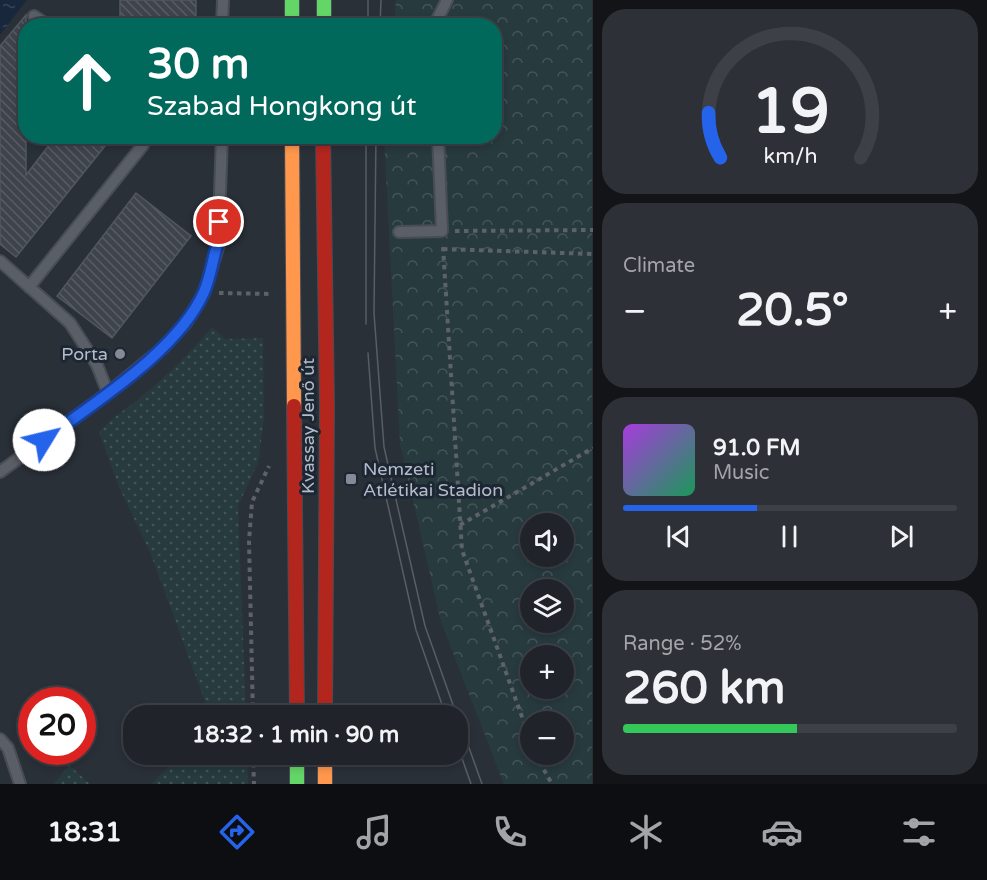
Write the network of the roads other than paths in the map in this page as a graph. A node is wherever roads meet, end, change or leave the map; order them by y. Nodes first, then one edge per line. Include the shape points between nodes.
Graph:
1 (224, 0) edge
2 (292, 0) edge
3 (324, 0) edge
4 (447, 0) edge
5 (34, 16) dead end
6 (37, 18) edge
7 (223, 18) edge
8 (292, 18) edge
9 (324, 18) edge
10 (438, 18) edge
11 (222, 144) edge
12 (292, 144) edge
13 (323, 144) edge
14 (438, 144) edge
15 (143, 145) dead end
16 (399, 232) dead end
17 (0, 261) edge
18 (29, 287) junction
19 (108, 393) junction
20 (0, 472) edge
21 (297, 705) edge
22 (325, 705) edge
23 (0, 739) edge
24 (297, 765) edge
25 (325, 765) edge
26 (20, 784) edge
27 (297, 784) edge
28 (325, 784) edge

1 - 7 lane
2 - 8 main road
3 - 9 main road
4 - 10 lane
5 - 6 lane
11 - 19 lane via 221,238 204,293 177,334
12 - 21 main road, Kvassay Jenő út
13 - 22 main road, Kvassay Jenő út
14 - 16 lane via 442,231
15 - 18 lane
17 - 18 lane
18 - 19 lane via 70,323 97,365
19 - 20 lane
23 - 26 lane via 8,748
24 - 27 main road
25 - 28 main road

